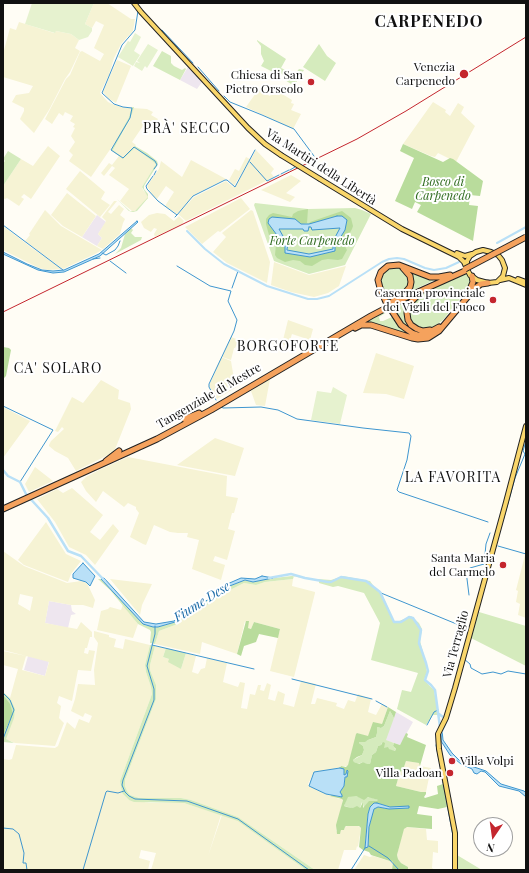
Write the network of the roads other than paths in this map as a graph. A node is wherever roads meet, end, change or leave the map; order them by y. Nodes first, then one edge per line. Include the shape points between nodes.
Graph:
1 (135, 3) edge
2 (320, 178) junction
3 (526, 239) edge
4 (473, 253) junction
5 (505, 268) junction
6 (466, 269) junction
7 (453, 274) junction
8 (472, 276) junction
9 (500, 280) junction
10 (442, 281) junction
11 (518, 281) junction
12 (488, 283) junction
13 (526, 284) edge
14 (389, 305) junction
15 (448, 319) junction
16 (336, 335) junction
17 (220, 404) junction
18 (202, 412) junction
19 (211, 414) dead end
20 (184, 419) dead end
21 (526, 426) edge
22 (119, 451) dead end
23 (134, 454) dead end
24 (115, 459) junction
25 (106, 461) junction
26 (33, 495) junction
27 (25, 498) junction
28 (3, 507) edge
29 (455, 870) edge

1 - 2 main road, Via Martiri della Libertà, bridge via 248,128 265,144
2 - 4 main road, Via Martiri della Libertà via 421,237 460,254
2 - 6 main road, Via Martiri della Libertà via 397,226 459,257
3 - 6 highway, Tangenziale di Mestre, bridge
4 - 5 main road via 481,250 492,252 501,258
4 - 6 main road
5 - 9 main road
5 - 11 main road via 508,275
6 - 7 highway, Tangenziale di Mestre
6 - 8 main road
6 - 10 highway, Tangenziale di Mestre
7 - 14 highway, Tangenziale di Mestre
7 - 14 highway via 430,277 399,265 388,266 381,272 378,280
8 - 12 main road
8 - 15 highway via 470,290
9 - 11 main road via 508,278
9 - 12 main road
10 - 15 highway via 412,300 407,307 407,315 412,326 423,331 435,328
10 - 16 highway, Tangenziale di Mestre
11 - 13 main road
12 - 15 highway via 477,286
14 - 14 highway via 380,285 382,274 391,266 403,268 410,276 410,287
14 - 15 highway via 404,327 409,332 417,334 432,332
14 - 16 highway, Tangenziale di Mestre
15 - 16 highway via 436,333 423,339 371,325 359,326
16 - 17 highway, Tangenziale di Mestre
16 - 18 highway, Tangenziale di Mestre
17 - 19 highway
17 - 24 highway, Tangenziale di Mestre
18 - 20 highway
18 - 25 highway, Tangenziale di Mestre
21 - 29 main road, Via Terraglio via 446,718 438,734 455,833
22 - 25 highway
23 - 24 highway
24 - 26 highway, Tangenziale di Mestre
25 - 26 highway, Tangenziale di Mestre
26 - 27 highway, Tangenziale di Mestre
27 - 28 highway, Tangenziale di Mestre
27 - 28 highway, Tangenziale di Mestre

